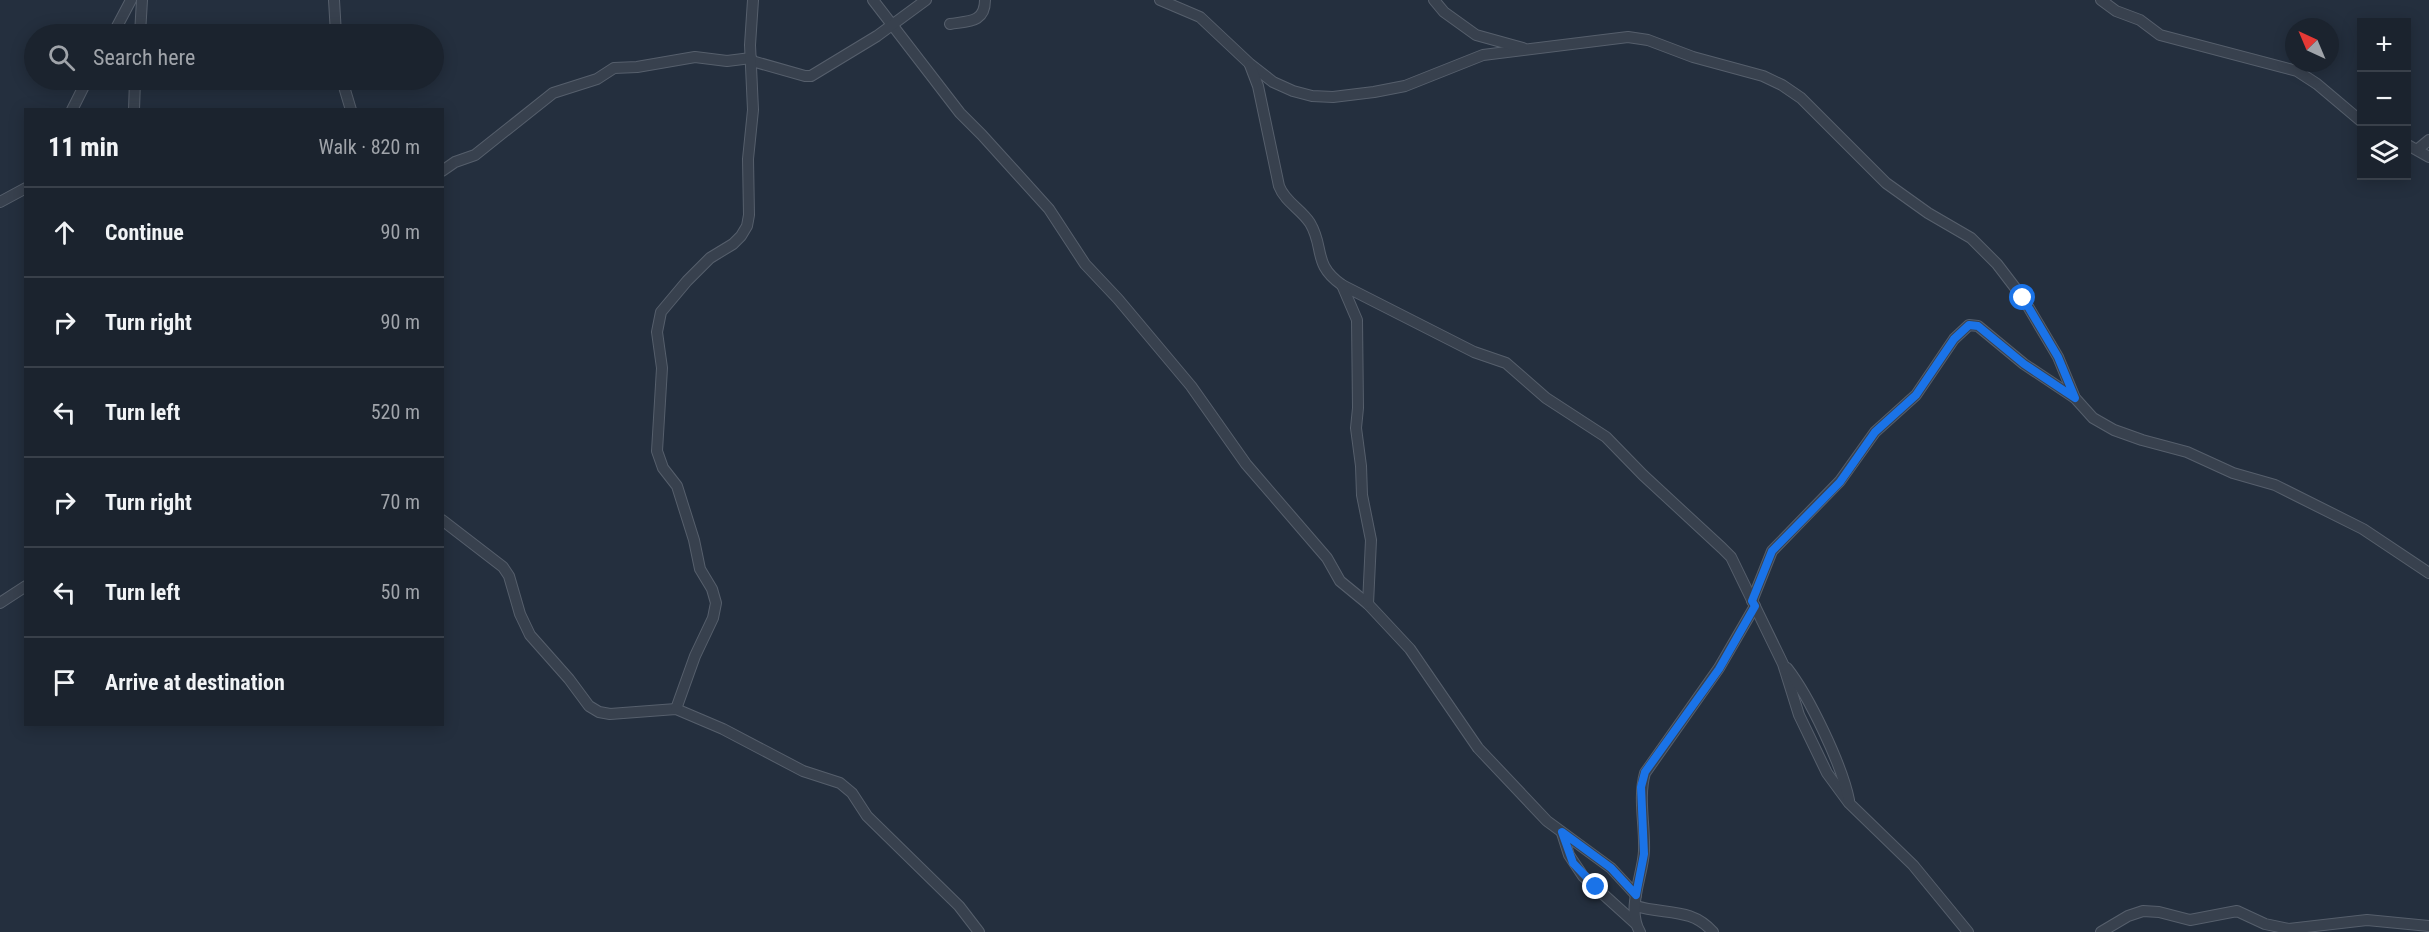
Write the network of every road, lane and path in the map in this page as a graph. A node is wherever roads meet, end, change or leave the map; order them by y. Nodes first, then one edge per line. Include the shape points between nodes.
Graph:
1 (131, 0) edge
2 (142, 0) edge
3 (334, 0) edge
4 (753, 0) edge
5 (873, 0) edge
6 (926, 0) edge
7 (985, 0) edge
8 (1160, 0) edge
9 (1434, 0) edge
10 (2101, 0) edge
11 (118, 24) edge
12 (141, 24) edge
13 (335, 24) edge
14 (950, 24) dead end
15 (892, 25) junction
16 (1526, 49) junction
17 (752, 59) junction
18 (1250, 64) junction
19 (82, 90) edge
20 (135, 90) edge
21 (345, 90) edge
22 (73, 108) edge
23 (134, 108) edge
24 (350, 108) edge
25 (2357, 119) edge
26 (2429, 140) edge
27 (2411, 146) edge
28 (2418, 149) junction
29 (2429, 157) edge
30 (444, 170) edge
31 (24, 189) edge
32 (0, 202) edge
33 (1342, 285) junction
34 (2075, 398) junction
35 (444, 522) edge
36 (2429, 573) edge
37 (24, 587) edge
38 (0, 603) edge
39 (1368, 604) junction
40 (1754, 604) junction
41 (676, 709) junction
42 (1562, 832) junction
43 (1636, 901) junction
44 (2389, 923) junction
45 (2429, 926) edge
46 (1638, 928) edge
47 (979, 932) edge
48 (1713, 932) edge
49 (1968, 932) edge
50 (2101, 932) edge
51 (2399, 932) edge

1 - 11 street
2 - 12 street
3 - 13 street
4 - 17 street
5 - 15 street
6 - 15 street
7 - 14 street via 981,16
8 - 18 street via 1200,17
9 - 16 street via 1476,35
10 - 25 street via 2160,35 2297,71
15 - 17 street via 808,77
15 - 39 street via 960,113 1049,209 1085,264 1191,386 1246,464 1328,558 1340,582
16 - 18 street via 1483,54 1405,86 1333,97 1293,91 1273,82
16 - 34 street via 1639,38 1782,85 1801,98 1886,183 1971,238 1997,264 2023,298 2058,357
17 - 30 street via 694,57 614,68 597,79 554,93 476,155
17 - 41 street via 747,226 733,244 710,258 687,281 661,312 658,322 662,368 659,461 677,486 700,569 716,603
18 - 33 street via 1281,191 1310,224 1322,263
19 - 22 street
20 - 23 street
21 - 24 street
26 - 28 street
27 - 28 street
28 - 29 street
31 - 32 street
33 - 39 street via 1357,320 1356,428 1371,540
33 - 40 street via 1474,352 1500,360 1546,398 1596,429 1731,557
34 - 36 street via 2093,418 2114,430 2275,485 2363,530
34 - 40 street via 2024,364 1978,326 1969,325 1954,339 1916,395 1875,432 1840,482 1772,551
35 - 41 street via 502,567 509,576 530,635 590,706 610,714
37 - 38 street
39 - 42 street via 1425,669 1478,748
40 - 43 street via 1719,669 1645,772 1641,787 1644,854
40 - 49 street via 1783,664 1799,715 1832,781 1849,803 1913,865
41 - 47 street via 803,771 840,783 867,816 959,906
42 - 43 street via 1611,868
42 - 46 street via 1569,855 1583,876
43 - 46 street
43 - 48 street via 1652,911 1686,914 1702,920
44 - 45 street
44 - 50 street via 2367,920 2289,929 2265,924 2237,911 2190,920 2143,911
44 - 51 street

